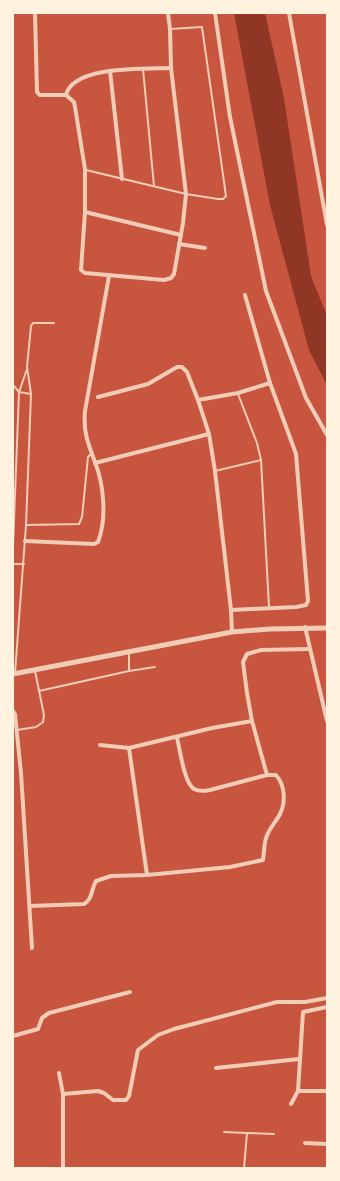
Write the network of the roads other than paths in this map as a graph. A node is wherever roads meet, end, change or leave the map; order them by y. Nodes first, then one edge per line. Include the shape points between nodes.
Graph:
1 (35, 13) edge
2 (168, 13) edge
3 (215, 13) edge
4 (289, 13) edge
5 (170, 29) junction
6 (171, 68) junction
7 (142, 69) junction
8 (110, 70) junction
9 (66, 95) junction
10 (85, 169) junction
11 (122, 178) junction
12 (154, 186) junction
13 (186, 194) junction
14 (85, 212) junction
15 (327, 226) edge
16 (181, 234) junction
17 (179, 244) junction
18 (205, 248) dead end
19 (109, 276) junction
20 (245, 295) dead end
21 (54, 323) dead end
22 (27, 367) junction
23 (270, 383) junction
24 (13, 385) edge
25 (19, 392) junction
26 (238, 393) junction
27 (31, 394) junction
28 (98, 397) dead end
29 (198, 400) junction
30 (208, 434) junction
31 (327, 435) edge
32 (91, 454) junction
33 (261, 460) junction
34 (96, 463) junction
35 (215, 471) junction
36 (26, 525) junction
37 (25, 541) junction
38 (13, 546) edge
39 (13, 564) edge
40 (24, 564) junction
41 (269, 608) junction
42 (231, 610) junction
43 (305, 628) junction
44 (327, 628) edge
45 (232, 632) junction
46 (309, 649) junction
47 (129, 652) junction
48 (155, 667) dead end
49 (35, 670) junction
50 (130, 671) junction
51 (14, 673) edge
52 (39, 691) junction
53 (13, 711) edge
54 (327, 720) edge
55 (252, 721) junction
56 (17, 730) junction
57 (177, 738) junction
58 (100, 745) dead end
59 (129, 748) junction
60 (267, 776) junction
61 (147, 875) junction
62 (30, 906) junction
63 (32, 948) dead end
64 (130, 992) dead end
65 (327, 998) edge
66 (327, 1007) edge
67 (13, 1036) edge
68 (299, 1059) junction
69 (216, 1068) dead end
70 (59, 1073) dead end
71 (298, 1090) junction
72 (327, 1090) edge
73 (63, 1094) junction
74 (292, 1104) dead end
75 (224, 1132) dead end
76 (247, 1133) junction
77 (274, 1134) dead end
78 (305, 1143) dead end
79 (327, 1144) edge
80 (63, 1168) edge
81 (244, 1168) edge

1 - 9 street via 36,92 40,95
2 - 5 street
3 - 31 street via 230,117 266,291 306,398
4 - 15 street
5 - 6 street
5 - 13 lane via 202,27 226,191 223,199
6 - 7 street
6 - 13 street
7 - 8 street
7 - 12 lane
8 - 9 street via 82,79 70,86
8 - 11 street
9 - 10 street via 74,102
10 - 11 lane
10 - 14 street
11 - 12 lane
12 - 13 lane
13 - 16 street
14 - 16 street
14 - 19 street via 81,270 85,273
16 - 17 street
17 - 18 street
17 - 19 street via 174,274 168,280
19 - 32 street via 85,411 84,427
20 - 23 street
21 - 22 lane via 31,324
22 - 25 lane
22 - 27 lane
23 - 26 street
23 - 41 street via 296,454 308,594 306,605 302,607
24 - 25 lane
25 - 27 lane
25 - 38 lane
26 - 29 street
26 - 33 lane
27 - 36 lane
28 - 29 street via 148,384 177,367 185,368
29 - 30 street
30 - 34 street
30 - 35 street
32 - 34 street
32 - 36 lane via 88,457 82,517 79,524
33 - 35 lane
33 - 41 lane
34 - 37 street via 103,504 98,542 94,544
35 - 42 street
36 - 37 lane
37 - 40 lane
39 - 40 lane
40 - 51 lane
41 - 42 street
42 - 45 street
43 - 44 street
43 - 45 street
43 - 46 street
45 - 47 street
46 - 54 street
46 - 55 street via 261,650 247,654 243,662
47 - 49 street
47 - 50 lane
48 - 50 lane
49 - 51 street
49 - 52 lane
50 - 52 lane
52 - 56 lane via 43,722 36,727
53 - 56 street
55 - 57 street via 212,728
55 - 60 street
56 - 62 street
57 - 59 street
57 - 60 street via 188,781 197,790 210,790
58 - 59 street
59 - 61 street
60 - 61 street via 276,775 281,781 284,797 281,813 266,838 263,860 230,867
61 - 62 street via 111,876 100,879 94,885 90,899 84,904
62 - 63 street
64 - 67 street via 49,1013 42,1018 38,1029
65 - 73 street via 305,1002 277,1002 158,1035 138,1050 126,1100 112,1100 98,1091
66 - 68 street via 303,1012
68 - 69 street
68 - 71 street
70 - 73 street
71 - 72 street
71 - 74 street
73 - 80 street
75 - 76 lane
76 - 77 lane
76 - 81 lane
78 - 79 street

